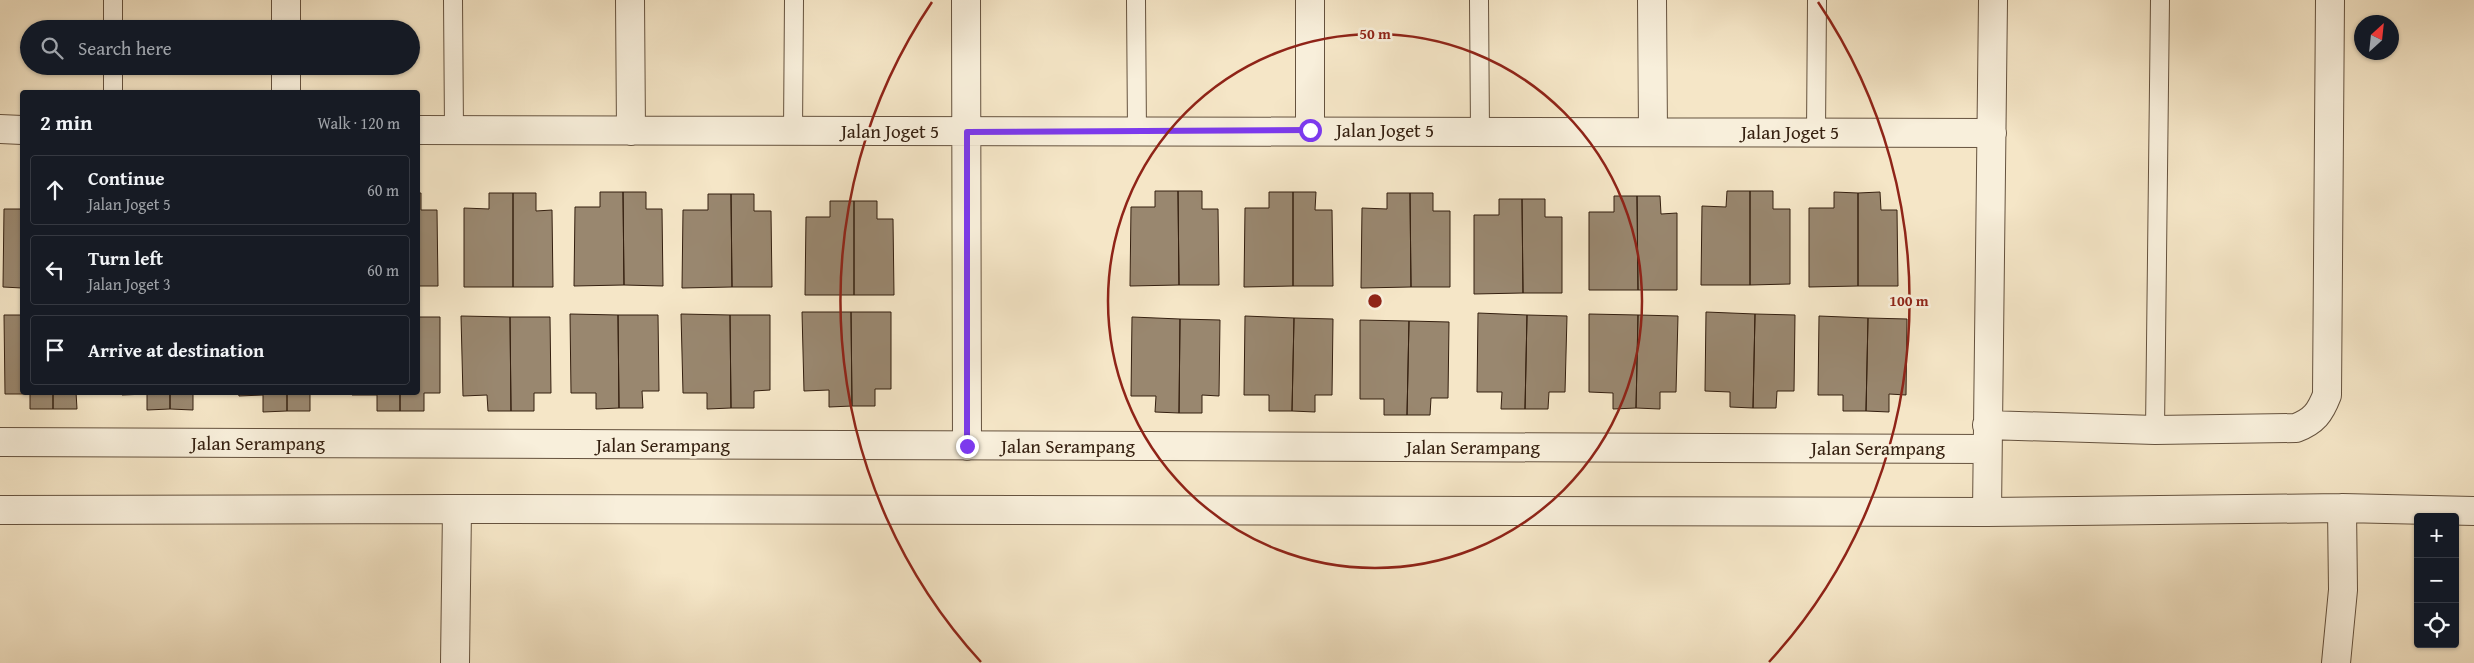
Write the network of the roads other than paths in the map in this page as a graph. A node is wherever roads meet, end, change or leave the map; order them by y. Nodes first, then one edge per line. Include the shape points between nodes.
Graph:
1 (112, 0) edge
2 (286, 0) edge
3 (453, 0) edge
4 (630, 0) edge
5 (794, 0) edge
6 (966, 0) edge
7 (1136, 0) edge
8 (1310, 0) edge
9 (1479, 0) edge
10 (1652, 0) edge
11 (1817, 0) edge
12 (1993, 0) edge
13 (2160, 0) edge
14 (2330, 0) edge
15 (113, 20) edge
16 (286, 20) edge
17 (113, 75) edge
18 (286, 75) edge
19 (113, 90) edge
20 (286, 90) edge
21 (454, 129) junction
22 (0, 130) edge
23 (20, 130) edge
24 (420, 130) edge
25 (1310, 130) junction
26 (631, 131) junction
27 (794, 131) junction
28 (1480, 131) junction
29 (1653, 131) junction
30 (967, 132) junction
31 (1137, 132) junction
32 (1816, 132) junction
33 (1992, 133) junction
34 (2155, 430) junction
35 (1987, 437) junction
36 (0, 442) edge
37 (967, 446) junction
38 (2342, 508) junction
39 (457, 509) junction
40 (0, 510) edge
41 (2474, 511) edge
42 (1987, 512) junction
43 (456, 663) edge
44 (2336, 663) edge

1 - 15 lane
2 - 16 street
3 - 21 lane
4 - 26 street
5 - 27 lane
6 - 30 street
7 - 31 lane
8 - 25 street
9 - 28 lane
10 - 29 street
11 - 32 lane
12 - 33 street
13 - 34 lane
14 - 34 street, Jalan Serampang via 2327,395 2321,412 2296,428
17 - 19 lane
18 - 20 street
21 - 24 street, Jalan Joget 5
21 - 26 street, Jalan Joget 5
22 - 23 street
25 - 28 street, Jalan Joget 5
25 - 31 street, Jalan Joget 5
26 - 27 street, Jalan Joget 5
27 - 30 street, Jalan Joget 5
28 - 29 street, Jalan Joget 5
29 - 32 street, Jalan Joget 5
30 - 31 street, Jalan Joget 5
30 - 37 street
32 - 33 street, Jalan Joget 5
33 - 35 street
34 - 35 street, Jalan Serampang
35 - 37 street, Jalan Serampang
35 - 42 street
36 - 37 street, Jalan Serampang
38 - 41 street
38 - 42 street
38 - 44 street via 2343,590
39 - 40 street
39 - 42 street
39 - 43 street

